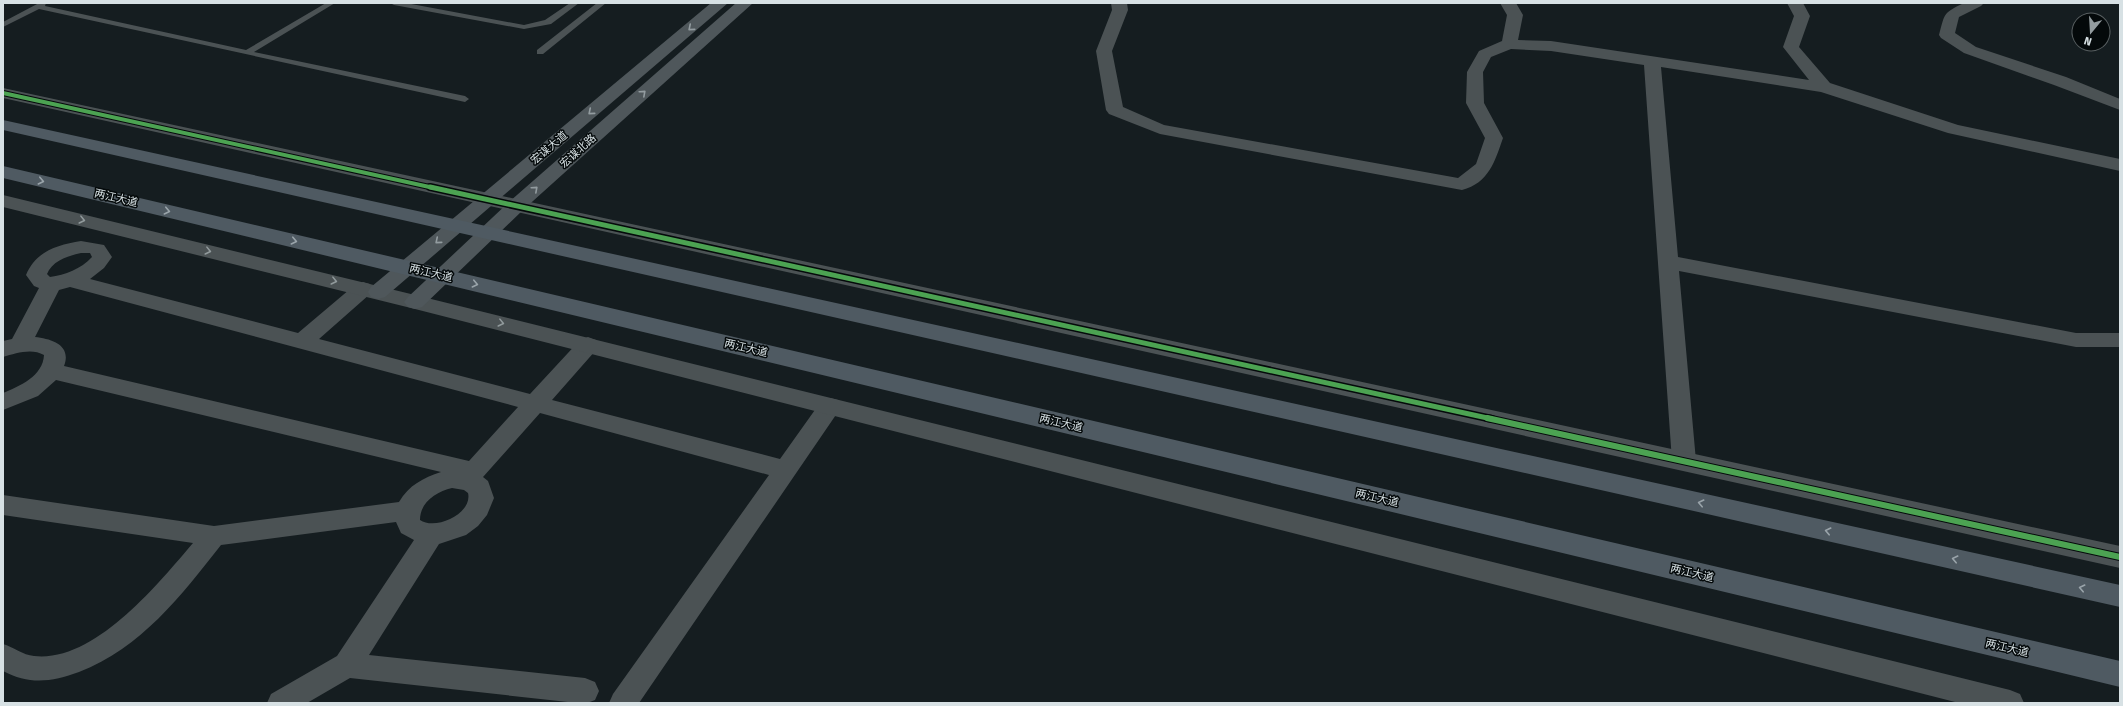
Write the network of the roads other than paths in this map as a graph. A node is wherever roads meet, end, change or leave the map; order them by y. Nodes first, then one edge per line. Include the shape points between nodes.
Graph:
1 (331, 3) edge
2 (394, 3) edge
3 (575, 3) edge
4 (602, 3) edge
5 (720, 3) edge
6 (744, 3) edge
7 (1119, 3) edge
8 (1508, 3) edge
9 (1795, 3) edge
10 (1976, 3) edge
11 (42, 5) edge
12 (3, 25) edge
13 (1509, 44) junction
14 (540, 52) dead end
15 (247, 53) junction
16 (1652, 61) junction
17 (1824, 87) junction
18 (3, 94) edge
19 (465, 99) dead end
20 (2120, 105) edge
21 (3, 125) edge
22 (2120, 165) edge
23 (3, 172) edge
24 (487, 200) junction
25 (3, 201) edge
26 (516, 206) junction
27 (455, 227) junction
28 (117, 229) junction
29 (487, 234) junction
30 (90, 247) junction
31 (1668, 262) junction
32 (407, 268) junction
33 (442, 276) junction
34 (60, 282) junction
35 (370, 291) junction
36 (415, 302) junction
37 (2120, 340) edge
38 (302, 342) junction
39 (588, 345) junction
40 (12, 346) edge
41 (52, 370) junction
42 (3, 402) edge
43 (535, 404) junction
44 (830, 406) junction
45 (1684, 461) junction
46 (785, 470) junction
47 (470, 475) junction
48 (3, 505) edge
49 (407, 511) junction
50 (431, 534) junction
51 (214, 536) junction
52 (2120, 557) edge
53 (2120, 596) edge
54 (3, 656) edge
55 (347, 665) junction
56 (2120, 674) edge
57 (585, 691) dead end
58 (281, 703) edge
59 (623, 703) edge
60 (2010, 703) edge

1 - 15 lane
2 - 3 lane via 524,27 548,22
4 - 14 lane
5 -> 24 main road, 宏谋大道
26 -> 6 main road, 宏谋北路
7 - 13 street via 1120,10 1104,51 1115,110 1160,129 1462,184 1484,167 1494,138 1475,103 1475,72 1485,54
8 - 13 street via 1515,15
9 - 17 street via 1802,16 1791,47
10 - 20 street via 1952,15 1947,35 1970,50
11 - 12 lane
11 - 15 lane
13 - 16 street via 1551,46
15 - 19 lane
16 - 17 street
16 - 31 street
17 - 22 street via 1954,129
18 - 24 street
21 - 27 highway
23 -> 32 highway, 两江大道
24 - 26 street
24 - 27 main road, 宏谋大道
25 -> 28 street
26 - 29 main road, 宏谋北路
26 - 45 street
27 - 29 highway
27 -> 32 main road, 宏谋大道
28 - 30 street
28 -> 35 street
29 - 33 main road, 宏谋北路
53 -> 29 highway
30 - 34 street via 101,252 99,263 85,274
30 - 34 street via 71,248 42,263 36,275 38,279
31 - 37 street via 2076,340
31 - 45 street
32 - 33 highway, 两江大道
32 - 35 main road, 宏谋大道
33 - 36 main road, 宏谋北路
33 -> 56 highway, 两江大道
34 - 38 street
34 - 40 street
35 - 36 street
35 - 38 street
36 -> 39 street
38 - 43 street
39 - 43 street
39 - 44 street
40 - 41 street via 48,346 55,352 56,360
41 - 42 street via 43,381 29,391
41 - 47 street
43 - 46 street
43 - 47 street
44 - 46 street
44 - 60 street
45 - 52 street
46 - 59 street
47 - 49 street via 428,487 411,502
47 - 50 street via 482,493 482,502 477,511 469,521 457,528
48 - 51 street
49 - 50 street via 407,520 411,528 419,533
49 - 51 street
50 - 55 street
51 - 54 street via 155,604 129,629 100,650 73,662 42,669 25,667
55 - 57 street
55 - 58 street

